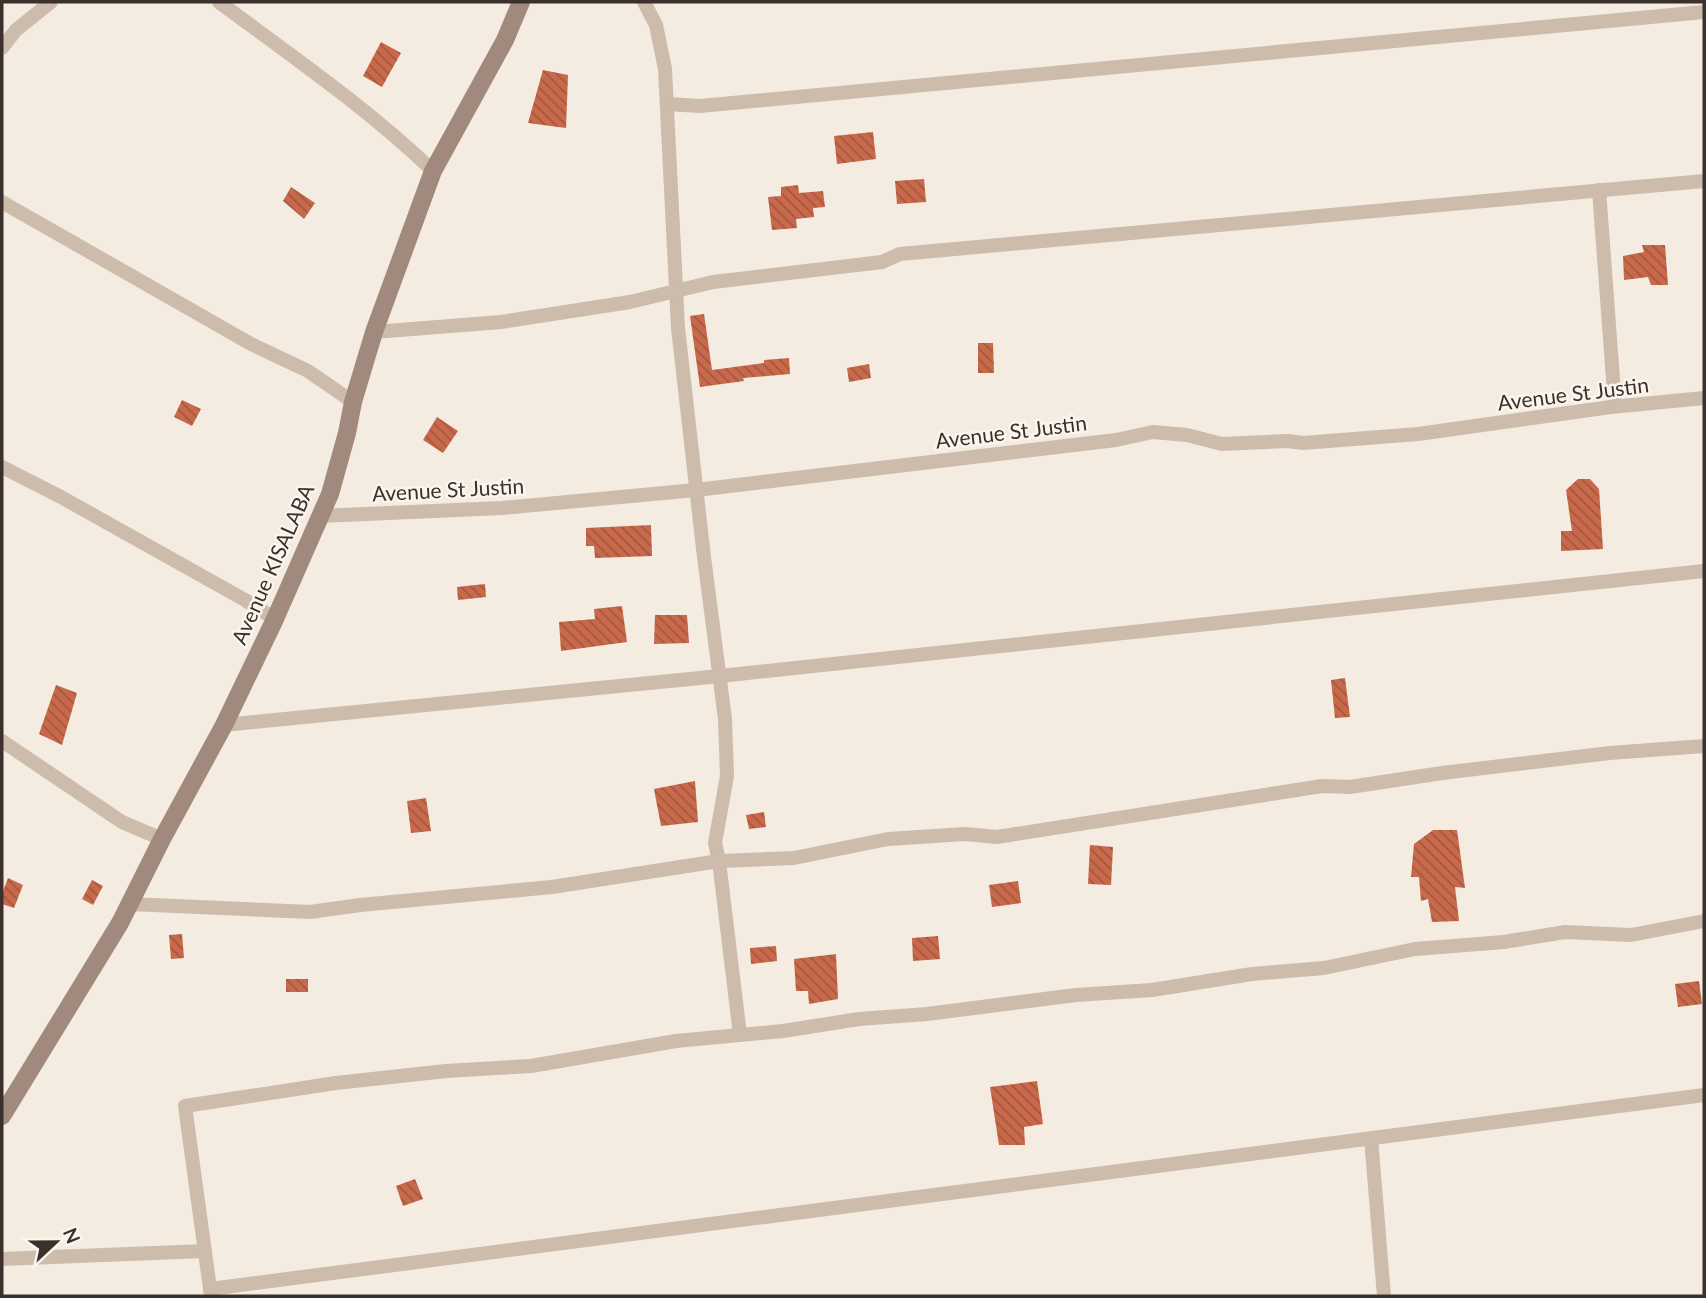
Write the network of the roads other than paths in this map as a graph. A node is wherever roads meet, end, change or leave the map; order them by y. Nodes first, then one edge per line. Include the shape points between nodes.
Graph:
1 (51, 2) edge
2 (219, 2) edge
3 (520, 2) edge
4 (644, 2) edge
5 (1704, 12) edge
6 (2, 48) edge
7 (667, 104) junction
8 (433, 171) junction
9 (1704, 181) edge
10 (1599, 190) junction
11 (2, 202) edge
12 (677, 290) junction
13 (374, 332) junction
14 (1704, 398) edge
15 (353, 402) junction
16 (1615, 407) junction
17 (2, 467) edge
18 (696, 490) junction
19 (320, 516) junction
20 (1704, 571) edge
21 (275, 619) junction
22 (720, 676) junction
23 (224, 725) junction
24 (2, 741) edge
25 (1704, 746) edge
26 (162, 839) junction
27 (719, 861) junction
28 (130, 904) junction
29 (1704, 921) edge
30 (740, 1035) junction
31 (1704, 1095) edge
32 (4, 1105) edge
33 (1371, 1138) junction
34 (205, 1251) junction
35 (2, 1259) edge
36 (210, 1292) edge
37 (1384, 1296) edge

1 - 6 street via 16,30
2 - 8 street via 304,64
3 - 8 street, Avenue KISALABA via 505,40
4 - 7 street via 656,25
5 - 7 street via 700,106
7 - 12 street
8 - 13 street, Avenue KISALABA
9 - 10 street
10 - 12 street via 900,254 882,262
10 - 16 street
11 - 15 street via 251,344 308,371
12 - 13 street via 501,322
12 - 18 street
13 - 15 street, Avenue KISALABA
14 - 16 street, Avenue St Justin
15 - 19 street, Avenue KISALABA
16 - 18 street, Avenue St Justin via 1418,434 1303,443 1222,444 1153,432
17 - 21 street
18 - 19 street, Avenue St Justin via 502,508
18 - 22 street
19 - 21 street, Avenue KISALABA
20 - 22 street
21 - 23 street, Avenue KISALABA
22 - 23 street
22 - 27 street via 727,776 715,843
23 - 26 street, Avenue KISALABA
24 - 26 street via 122,822
25 - 27 street via 1468,769 1350,787 1322,786 997,837 965,834 888,839 794,858
26 - 28 street, Avenue KISALABA
27 - 28 street via 552,887 310,912
27 - 30 street
28 - 32 street, Avenue KISALABA
29 - 30 street via 1631,935 1565,932 1415,949 1324,968
30 - 34 street via 531,1066 336,1083 185,1106
31 - 33 street
33 - 36 street
33 - 37 street
34 - 35 street
34 - 36 street

